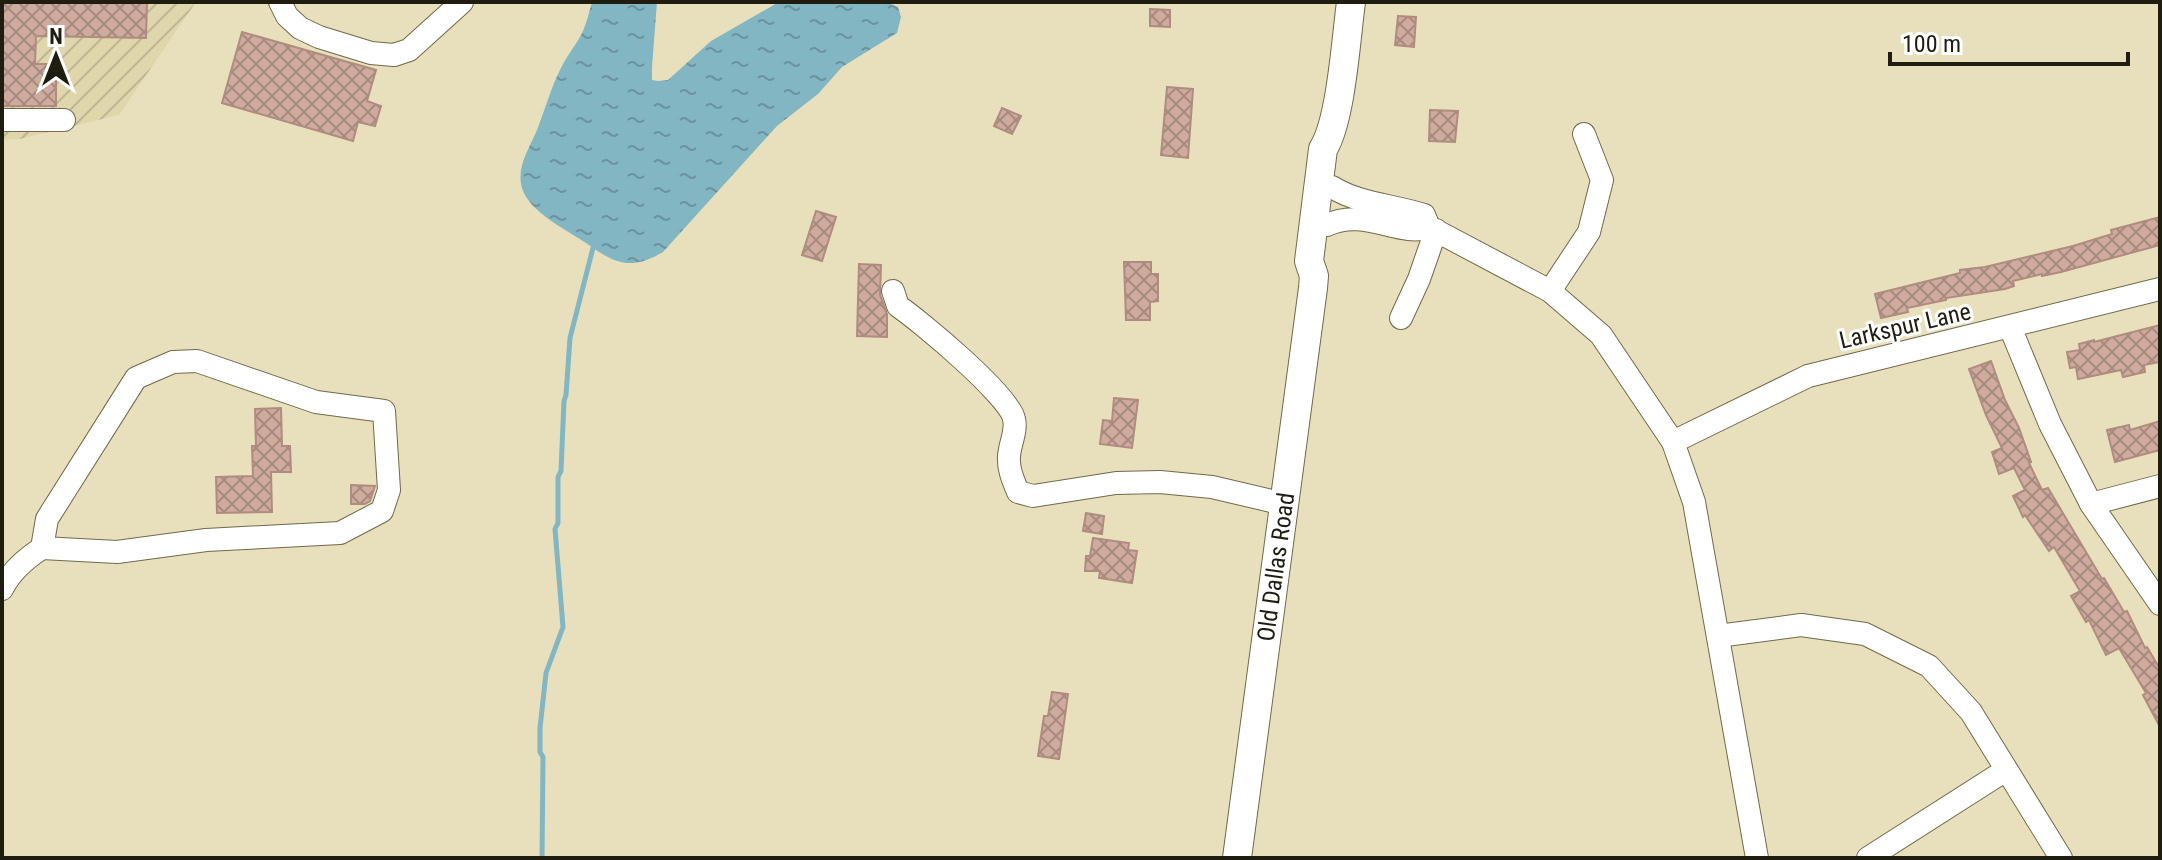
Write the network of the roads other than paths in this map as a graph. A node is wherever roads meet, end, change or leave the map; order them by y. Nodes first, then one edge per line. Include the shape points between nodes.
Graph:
1 (280, 2) edge
2 (462, 2) edge
3 (1351, 2) edge
4 (2, 120) edge
5 (64, 120) dead end
6 (1584, 134) dead end
7 (1330, 138) junction
8 (1332, 187) junction
9 (1327, 225) junction
10 (1432, 228) junction
11 (1314, 276) junction
12 (2160, 289) edge
13 (893, 291) dead end
14 (1550, 291) junction
15 (1401, 318) dead end
16 (2010, 327) junction
17 (1673, 442) junction
18 (2160, 486) edge
19 (1284, 504) junction
20 (2091, 504) junction
21 (42, 548) junction
22 (2, 589) edge
23 (2160, 604) edge
24 (1718, 636) junction
25 (2006, 770) junction
26 (1237, 858) edge
27 (1757, 858) edge
28 (1868, 858) edge
29 (2061, 858) edge

1 - 2 street via 287,16 309,33 394,55 409,50
3 - 7 main road, Old Dallas Road
4 - 5 street
6 - 14 street via 1602,180 1589,232
7 - 8 main road, Old Dallas Road via 1336,152
7 - 11 main road, Old Dallas Road via 1323,149 1309,261
8 - 9 main road, Old Dallas Road
8 - 10 street via 1346,196 1424,215
9 - 10 street via 1361,219
9 - 11 main road, Old Dallas Road via 1321,265
10 - 14 street
10 - 15 street via 1419,279
11 - 19 main road, Old Dallas Road
12 - 16 street, Larkspur Lane
13 - 19 street via 898,306 980,375 1014,414 1009,471 1018,492 1033,496 1160,482 1212,487
14 - 17 street via 1601,335
16 - 17 street, Larkspur Lane via 1808,376
16 - 20 street
17 - 24 street via 1694,502
18 - 20 street
19 - 26 main road, Old Dallas Road
20 - 23 street
21 - 21 street via 117,552 206,540 340,533 382,511 389,490 384,411 316,402 197,361 173,362 136,378 47,519
21 - 22 street via 26,558
24 - 25 street via 1801,625 1865,634 1929,666 1971,712
24 - 27 street
25 - 28 street
25 - 29 street

